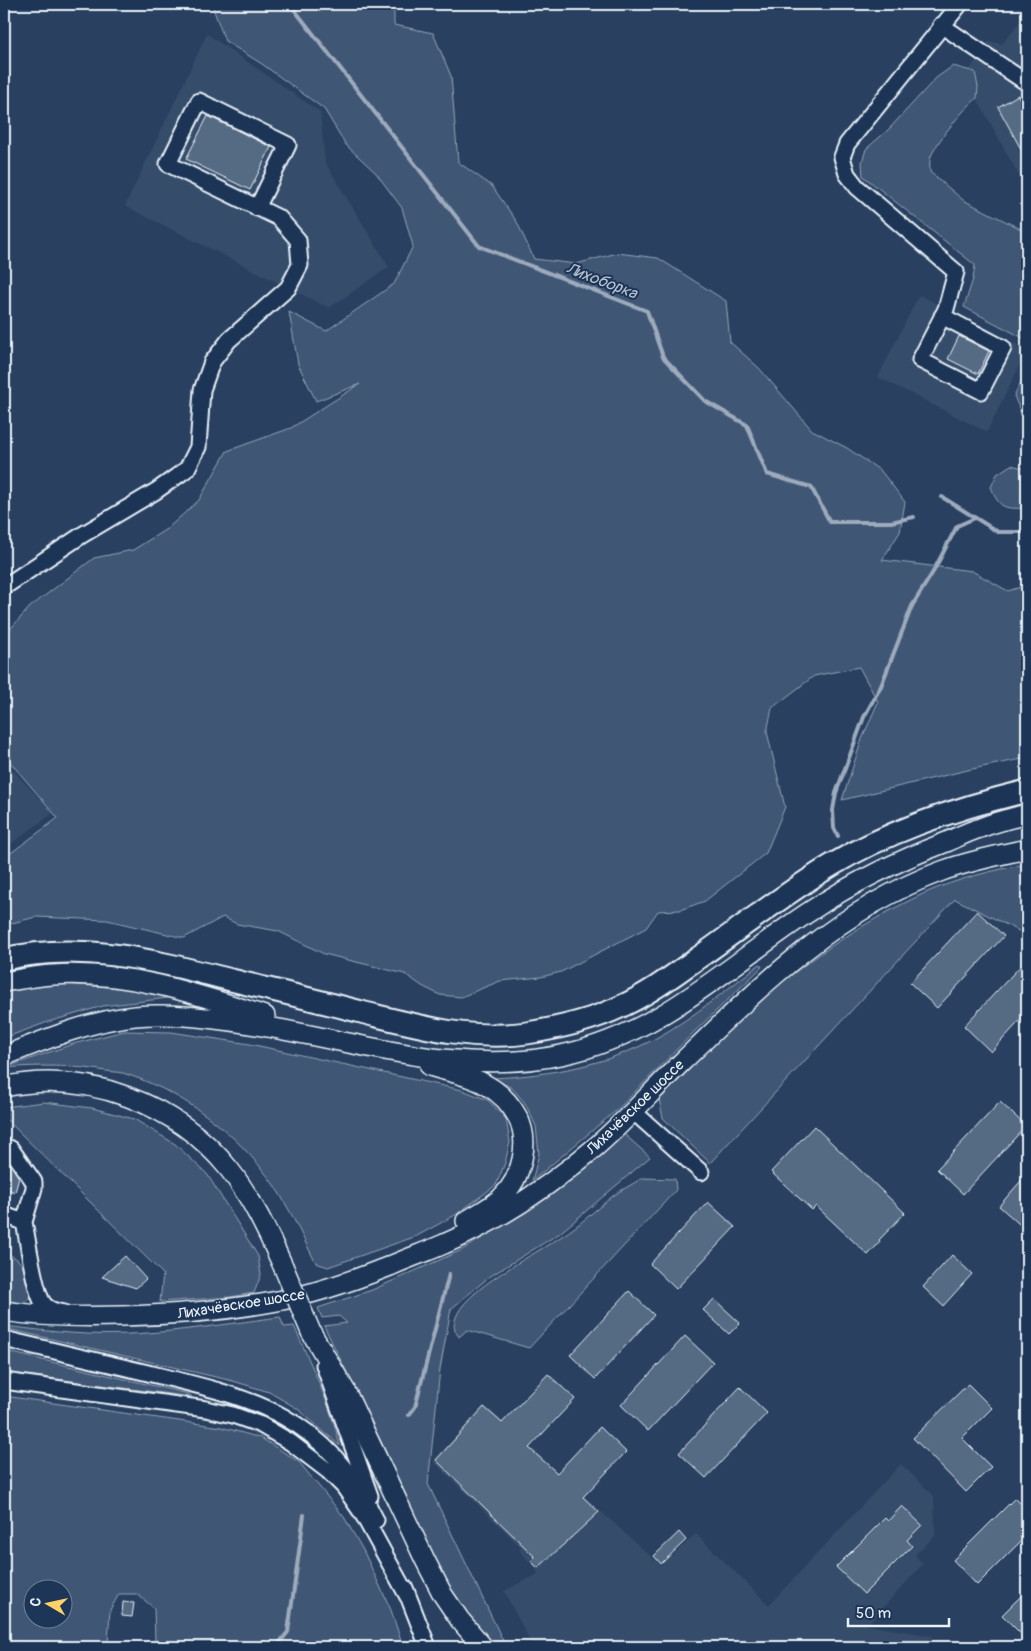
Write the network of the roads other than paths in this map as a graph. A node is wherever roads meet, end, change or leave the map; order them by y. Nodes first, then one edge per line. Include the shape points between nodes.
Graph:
1 (960, 4) edge
2 (941, 25) junction
3 (1027, 83) edge
4 (258, 208) junction
5 (942, 316) junction
6 (4, 587) edge
7 (1027, 791) edge
8 (1027, 814) edge
9 (1027, 825) edge
10 (945, 843) junction
11 (1027, 849) edge
12 (4, 959) edge
13 (4, 982) edge
14 (330, 1038) junction
15 (379, 1050) junction
16 (4, 1056) edge
17 (4, 1087) edge
18 (634, 1112) junction
19 (4, 1146) edge
20 (701, 1172) dead end
21 (4, 1215) edge
22 (24, 1222) junction
23 (401, 1261) junction
24 (4, 1311) edge
25 (76, 1316) junction
26 (312, 1334) junction
27 (4, 1338) edge
28 (4, 1381) edge
29 (384, 1535) junction
30 (408, 1597) junction
31 (427, 1644) edge
32 (483, 1647) edge

1 - 2 street
2 - 3 street
2 - 5 street via 847,144 842,157 847,174 857,187 956,272
4 - 4 street via 168,164 199,101 288,145
4 - 6 street via 279,218 298,240 300,265 288,288 229,340 212,362 202,390 198,447 187,469 156,492 82,535
5 - 5 street via 920,360 981,391 1003,348
7 - 12 highway via 952,812 877,842 827,868 674,975 622,1006 559,1028 524,1034 490,1035 430,1029 178,966 111,953 22,954
8 - 10 main road via 978,828
9 - 10 main road
10 - 15 main road via 848,887 680,1005 622,1037 590,1048 527,1061 453,1060
11 - 18 main road, Лихачёвское шоссе via 943,870 905,886 834,929 741,1004
13 - 14 main road via 53,974 93,975 141,982 201,996
14 - 15 main road
14 - 16 main road via 244,1022 161,1014 101,1022
15 - 23 main road via 486,1084 507,1101 518,1117 523,1133 524,1151 520,1166 501,1197
17 - 26 main road, bridge via 36,1083 90,1086 148,1104 190,1130 230,1170 250,1199
18 - 20 street
18 - 23 main road, Лихачёвское шоссе via 552,1181 511,1208 475,1230
19 - 22 street via 11,1149 34,1182
21 - 22 street
22 - 25 street via 44,1305
23 - 25 main road, Лихачёвское шоссе via 318,1291 274,1302 189,1314
24 - 25 main road, Лихачёвское шоссе
26 - 29 street
26 - 32 main road via 345,1390 443,1596
27 - 29 street via 214,1389 269,1408 308,1432 328,1450 364,1496
28 - 30 street via 206,1409 261,1426 310,1456 344,1487
29 - 30 street
30 - 31 street

